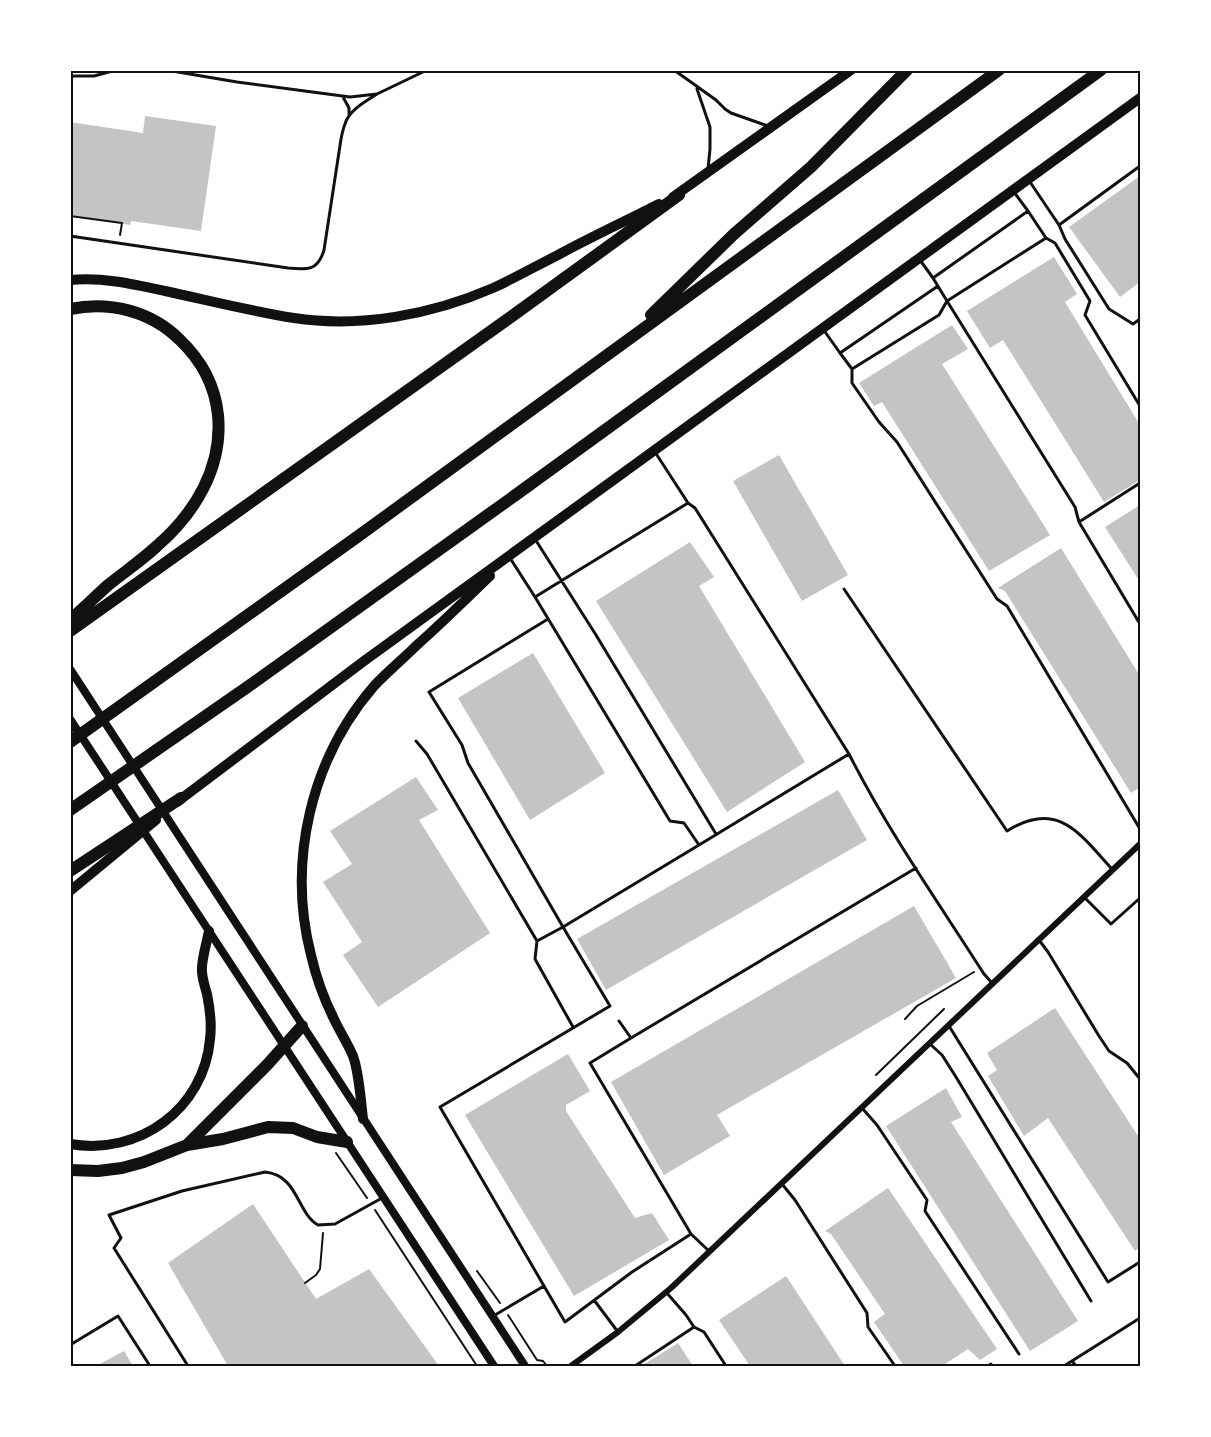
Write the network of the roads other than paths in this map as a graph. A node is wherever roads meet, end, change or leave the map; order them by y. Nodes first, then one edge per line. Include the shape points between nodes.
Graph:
1 (116, 70) edge
2 (166, 70) edge
3 (427, 70) edge
4 (674, 70) edge
5 (851, 70) edge
6 (908, 70) edge
7 (999, 70) edge
8 (1101, 70) edge
9 (70, 76) edge
10 (696, 87) junction
11 (377, 94) junction
12 (343, 97) junction
13 (1140, 98) edge
14 (348, 116) junction
15 (772, 127) junction
16 (1140, 166) edge
17 (707, 174) junction
18 (1029, 180) junction
19 (1013, 190) junction
20 (679, 195) junction
21 (1028, 211) junction
22 (1059, 225) junction
23 (70, 236) edge
24 (1046, 238) junction
25 (919, 259) junction
26 (933, 278) junction
27 (70, 280) edge
28 (938, 286) junction
29 (947, 301) junction
30 (70, 309) edge
31 (1140, 319) edge
32 (822, 328) junction
33 (621, 345) junction
34 (840, 353) junction
35 (852, 369) junction
36 (1140, 406) edge
37 (654, 450) junction
38 (1140, 483) edge
39 (688, 503) junction
40 (1079, 522) junction
41 (534, 538) junction
42 (509, 557) junction
43 (562, 581) junction
44 (844, 589) dead end
45 (535, 597) junction
46 (548, 619) junction
47 (1140, 624) edge
48 (71, 627) edge
49 (70, 669) edge
50 (70, 719) edge
51 (416, 741) dead end
52 (70, 742) edge
53 (849, 754) junction
54 (181, 798) joint
55 (70, 810) edge
56 (1140, 829) edge
57 (716, 834) junction
58 (123, 841) junction
59 (1140, 844) edge
60 (699, 845) junction
61 (916, 867) junction
62 (1113, 870) junction
63 (70, 871) edge
64 (70, 891) edge
65 (1084, 897) junction
66 (1140, 898) edge
67 (563, 927) junction
68 (209, 931) junction
69 (1039, 940) junction
70 (537, 941) junction
71 (993, 984) junction
72 (619, 1021) dead end
73 (302, 1026) junction
74 (949, 1026) junction
75 (573, 1027) junction
76 (630, 1038) junction
77 (930, 1044) junction
78 (284, 1046) junction
79 (1140, 1079) edge
80 (862, 1108) junction
81 (363, 1119) junction
82 (347, 1142) junction
83 (70, 1144) edge
84 (187, 1145) junction
85 (70, 1170) edge
86 (782, 1184) junction
87 (384, 1197) junction
88 (691, 1234) junction
89 (710, 1252) junction
90 (1140, 1262) edge
91 (544, 1286) junction
92 (666, 1292) junction
93 (594, 1300) junction
94 (1091, 1301) dead end
95 (492, 1317) junction
96 (1140, 1318) edge
97 (694, 1327) junction
98 (618, 1332) junction
99 (70, 1345) edge
100 (1019, 1354) dead end
101 (1072, 1361) junction
102 (150, 1366) edge
103 (188, 1366) edge
104 (494, 1366) edge
105 (525, 1366) edge
106 (571, 1366) edge
107 (635, 1366) edge
108 (726, 1366) edge
109 (895, 1366) edge
110 (1064, 1366) edge
111 (1076, 1366) edge

1 - 9 lane via 94,76
2 - 12 lane
3 - 11 lane
4 - 10 lane
5 - 15 main road
6 - 33 highway
7 - 33 highway
8 - 55 highway via 527,487
10 - 15 lane via 731,113
10 - 17 lane via 710,127
11 - 12 lane
11 - 14 lane
12 - 14 lane via 349,108
13 - 18 main road
14 - 23 lane via 324,250 322,258 310,268
15 - 17 main road
16 - 22 lane
17 - 20 main road
18 - 19 main road
18 - 22 lane
19 - 21 lane
19 - 25 main road
20 - 27 main road via 493,288 390,317 349,321 301,319 125,282
20 - 48 highway
21 - 24 lane
21 - 26 lane
22 - 31 lane via 1109,309 1133,324
24 - 29 lane
24 - 36 lane via 1054,243 1090,301 1085,315
25 - 26 lane
25 - 32 main road
26 - 28 lane
28 - 29 lane
28 - 34 lane
29 - 35 lane via 939,315
29 - 40 lane via 1075,507
30 - 48 highway via 123,308 144,315 176,336 210,382 219,434 212,470 187,515 157,547 108,586
32 - 34 lane
32 - 37 main road
33 - 52 highway
34 - 35 lane
35 - 56 lane via 852,383 897,442 997,599 1007,606
37 - 39 lane
37 - 41 main road
38 - 40 lane
39 - 43 lane
39 - 53 lane via 695,507
40 - 47 lane
41 - 42 main road
41 - 43 lane
42 - 45 lane
42 - 54 main road
42 - 81 main road via 364,699 335,744 312,802 302,868 306,935 320,984 354,1059
43 - 45 lane
43 - 57 lane
44 - 62 lane via 1007,831 1027,821 1055,819 1074,829
45 - 46 lane
46 - 60 lane via 670,821 684,823
46 - 67 lane via 429,692
49 - 73 street
50 - 68 street
51 - 70 lane
53 - 57 lane
53 - 61 lane
54 - 58 highway
57 - 60 lane
58 - 63 highway
58 - 64 main road
59 - 62 street
60 - 67 lane
61 - 71 lane
61 - 76 lane
62 - 65 street
65 - 66 lane via 1111,924
65 - 69 street
67 - 70 lane
67 - 75 lane via 610,1006
68 - 78 street
68 - 83 main road via 202,972 211,1037 207,1058 191,1095 170,1117 142,1136 100,1146
69 - 71 street
69 - 79 lane via 1109,1051 1128,1063
70 - 75 lane via 535,959
71 - 74 street
72 - 76 lane
73 - 78 highway
73 - 81 street
74 - 77 street
74 - 90 lane via 1108,1282
75 - 91 lane via 440,1107
76 - 88 lane via 590,1062
77 - 80 street
77 - 94 lane via 956,1077
78 - 82 street
78 - 84 highway
80 - 86 street
80 - 100 lane via 927,1200 926,1211
81 - 95 street
82 - 84 highway via 281,1126
82 - 87 street
84 - 85 highway via 122,1168
86 - 89 street
86 - 109 lane via 867,1313 868,1327
87 - 103 lane via 335,1224 318,1225 286,1182 265,1172 182,1191 109,1215 121,1238 114,1248
87 - 104 street
88 - 89 lane
88 - 93 lane
89 - 92 street
91 - 93 lane via 565,1322
91 - 95 lane
92 - 97 lane
92 - 98 street
93 - 98 lane
95 - 105 street
96 - 101 lane
97 - 107 lane
97 - 108 lane via 704,1332
98 - 106 street
99 - 102 lane via 118,1317
101 - 110 lane
101 - 111 lane

